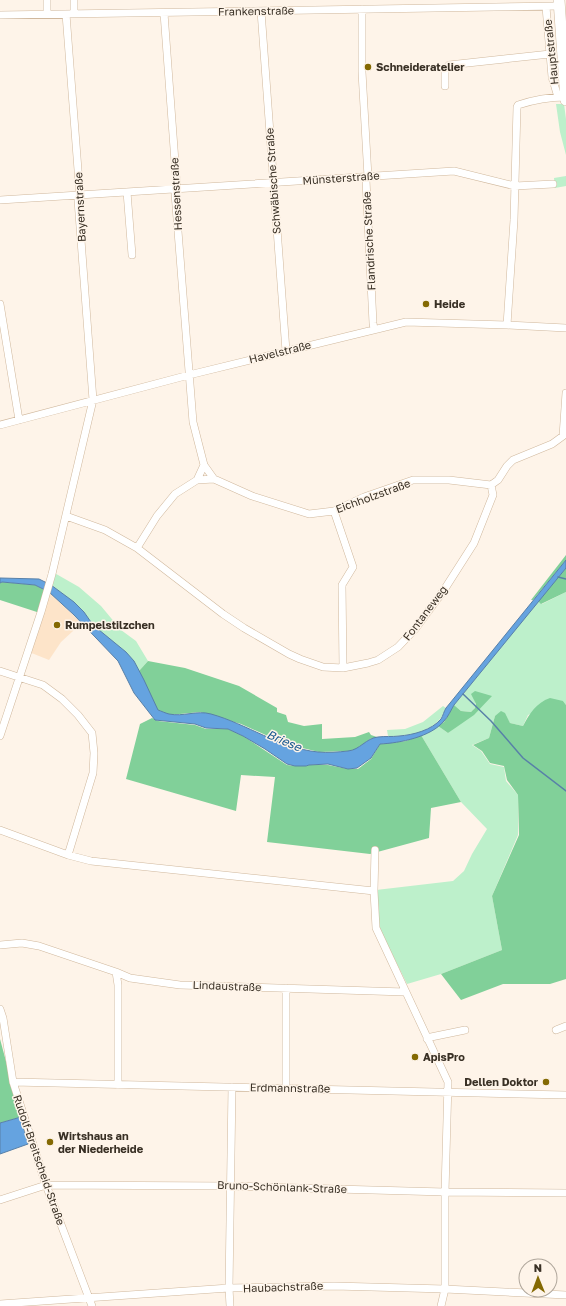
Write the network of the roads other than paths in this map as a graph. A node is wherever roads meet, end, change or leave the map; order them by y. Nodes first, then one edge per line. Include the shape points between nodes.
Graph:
1 (47, 0) edge
2 (74, 0) edge
3 (443, 0) edge
4 (560, 3) edge
5 (541, 4) edge
6 (444, 8) junction
7 (362, 9) junction
8 (261, 11) junction
9 (164, 13) junction
10 (47, 14) junction
11 (66, 14) junction
12 (74, 14) junction
13 (0, 15) edge
14 (550, 54) junction
15 (445, 86) dead end
16 (563, 98) edge
17 (368, 177) junction
18 (273, 182) junction
19 (554, 184) dead end
20 (514, 186) junction
21 (177, 188) junction
22 (127, 192) junction
23 (80, 196) junction
24 (0, 200) edge
25 (132, 255) dead end
26 (0, 304) edge
27 (507, 325) junction
28 (566, 328) edge
29 (374, 329) junction
30 (286, 351) junction
31 (189, 375) junction
32 (566, 393) edge
33 (93, 400) junction
34 (19, 420) junction
35 (0, 425) edge
36 (204, 465) junction
37 (214, 479) junction
38 (197, 480) junction
39 (491, 485) junction
40 (334, 511) junction
41 (66, 516) junction
42 (136, 548) junction
43 (343, 668) junction
44 (0, 671) edge
45 (20, 677) junction
46 (0, 736) edge
47 (0, 830) edge
48 (375, 850) dead end
49 (68, 855) junction
50 (374, 891) junction
51 (0, 945) edge
52 (116, 972) junction
53 (286, 988) junction
54 (405, 992) junction
55 (0, 1010) edge
56 (566, 1026) edge
57 (465, 1030) dead end
58 (556, 1030) dead end
59 (428, 1039) junction
60 (13, 1082) junction
61 (118, 1085) junction
62 (232, 1087) junction
63 (286, 1088) junction
64 (448, 1092) junction
65 (566, 1095) edge
66 (46, 1185) junction
67 (232, 1186) junction
68 (445, 1192) junction
69 (566, 1193) edge
70 (0, 1200) edge
71 (229, 1288) junction
72 (445, 1289) junction
73 (566, 1295) edge
74 (88, 1297) junction
75 (0, 1304) edge
76 (92, 1306) edge
77 (230, 1306) edge
78 (441, 1306) edge

1 - 10 street
2 - 12 street
3 - 6 street
4 - 5 street, Frankenstraße
4 - 16 main road, Hauptstraße
5 - 6 street, Frankenstraße
5 - 14 street, Hauptstraße
6 - 7 street, Frankenstraße
7 - 8 street, Frankenstraße
7 - 17 street, Flandrische Straße via 362,72
8 - 9 street, Frankenstraße
8 - 18 street, Schwäbische Straße
9 - 12 street, Frankenstraße
9 - 21 street, Hessenstraße
10 - 11 street, Frankenstraße
10 - 13 street, Frankenstraße
11 - 12 street, Frankenstraße
11 - 23 street, Bayernstraße
14 - 15 street via 449,65 445,69
14 - 16 street, Hauptstraße via 552,82
16 - 20 street via 518,105
17 - 18 street, Münsterstraße
17 - 20 street, Münsterstraße via 454,171
17 - 29 street, Flandrische Straße via 366,180
18 - 21 street, Münsterstraße
18 - 30 street, Schwäbische Straße
19 - 20 street, Münsterstraße
20 - 27 street
21 - 22 street, Münsterstraße
21 - 31 street, Hessenstraße via 175,193
22 - 23 street, Münsterstraße
22 - 25 street
23 - 24 street, Münsterstraße
23 - 33 street, Bayernstraße via 78,200
26 - 34 street
27 - 28 street, Havelstraße
27 - 29 street, Havelstraße via 406,322
29 - 30 street, Havelstraße
30 - 31 street, Havelstraße
31 - 33 street, Havelstraße
31 - 36 street via 193,422
32 - 39 street via 563,436 552,444 513,460
33 - 34 street, Havelstraße
33 - 41 street, Bayernstraße
34 - 35 street, Havelstraße
36 - 37 street
36 - 38 street
37 - 38 street, Eichholzstraße
37 - 40 street, Eichholzstraße via 252,496 309,514
38 - 42 street, Eichholzstraße via 175,494
39 - 40 street, Eichholzstraße via 449,480 413,480 364,497
39 - 43 street, Fontaneweg via 493,495 474,543 415,629 398,647 378,660
40 - 43 street via 353,567 342,585
41 - 42 street, Fontaneweg via 105,530
41 - 45 street, Bayernstraße via 46,596
42 - 43 street, Fontaneweg via 223,614 262,638 300,659 323,667
44 - 45 street
45 - 46 street, Bayernstraße
45 - 49 street via 43,685 62,699 92,733 92,773
47 - 49 street
48 - 50 street
49 - 50 street via 91,861
50 - 54 street via 376,928
51 - 52 street, Lindaustraße via 22,943
52 - 53 street, Lindaustraße via 130,978 180,985
52 - 61 street
53 - 54 street, Lindaustraße
53 - 63 street
54 - 59 street
55 - 60 street, Rudolf-Breitscheid-Straße
56 - 58 street
57 - 59 street
59 - 64 street via 448,1082
60 - 61 street, Erdmannstraße
60 - 66 street, Rudolf-Breitscheid-Straße
61 - 62 street, Erdmannstraße
62 - 63 street, Erdmannstraße
62 - 67 street
63 - 64 street, Erdmannstraße
64 - 65 street, Erdmannstraße
64 - 68 street
66 - 67 street, Bruno-Schönlank-Straße
66 - 70 street, Bruno-Schönlank-Straße
66 - 74 street, Rudolf-Breitscheid-Straße
67 - 68 street, Bruno-Schönlank-Straße
67 - 71 street
68 - 69 street, Bruno-Schönlank-Straße
68 - 72 street
71 - 72 street, Haubachstraße via 334,1286
71 - 74 street, Haubachstraße
71 - 77 street
72 - 73 street, Haubachstraße
72 - 78 street
74 - 75 street, Haubachstraße
74 - 76 street, Rudolf-Breitscheid-Straße

